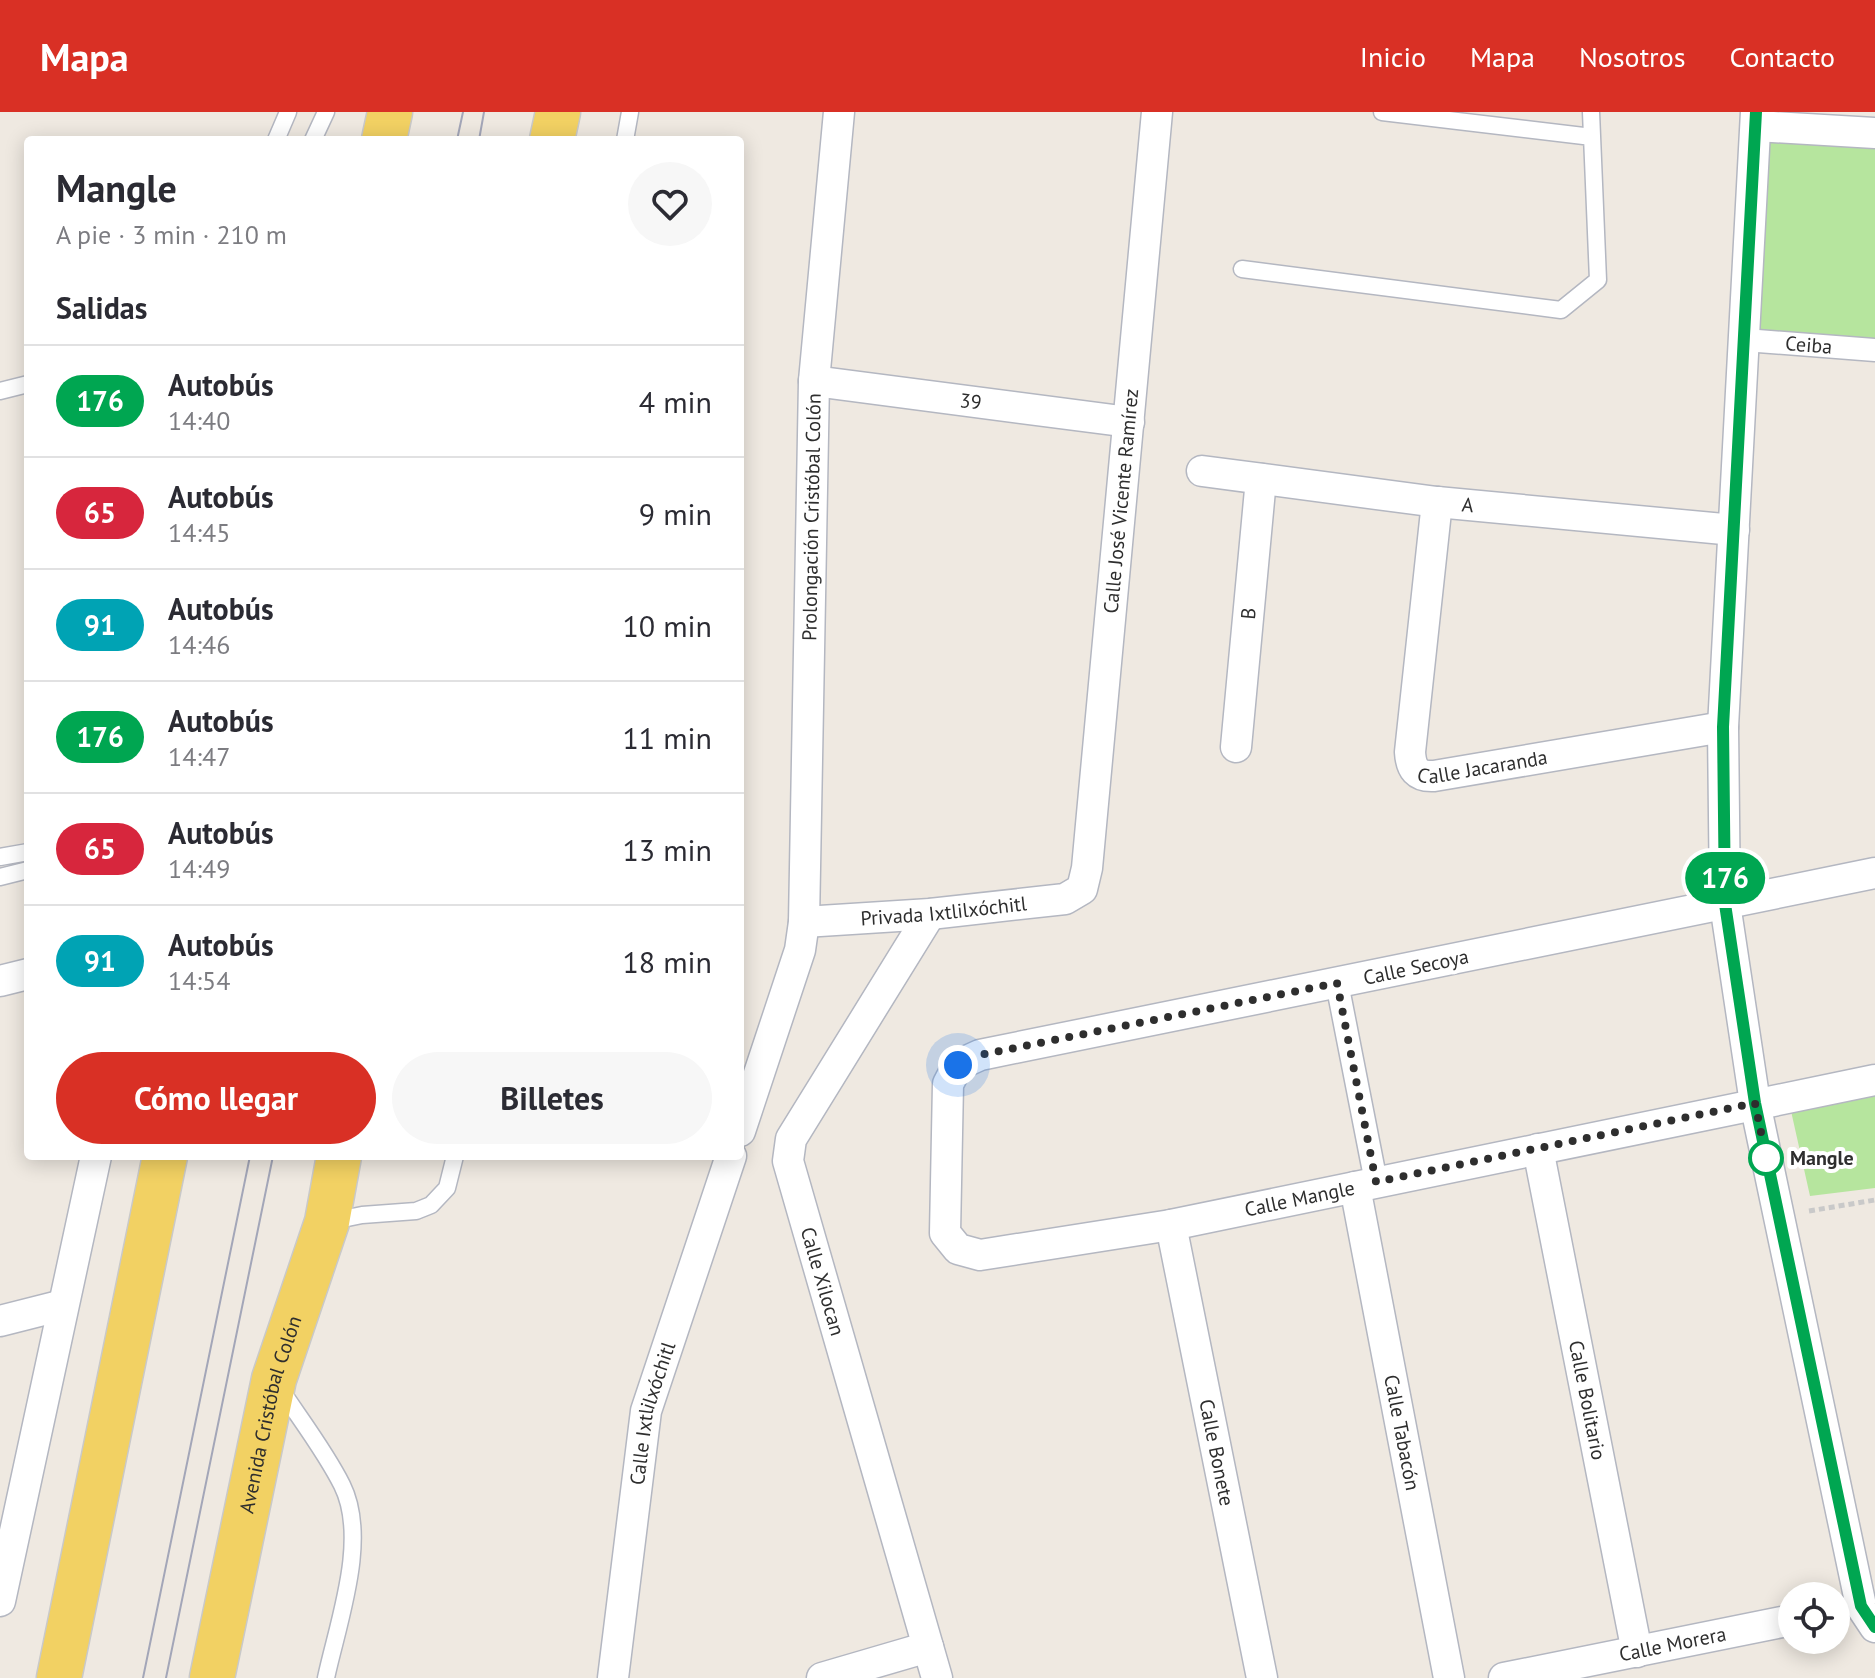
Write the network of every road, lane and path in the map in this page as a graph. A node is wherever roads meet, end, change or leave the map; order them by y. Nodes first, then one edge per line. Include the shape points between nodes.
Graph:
1 (288, 112) edge
2 (326, 112) edge
3 (389, 112) edge
4 (558, 112) edge
5 (630, 112) edge
6 (839, 112) edge
7 (1157, 112) edge
8 (1382, 112) edge
9 (1591, 112) edge
10 (1756, 119) edge
11 (1875, 133) edge
12 (278, 136) edge
13 (315, 136) edge
14 (377, 136) edge
15 (385, 136) edge
16 (553, 136) edge
17 (626, 136) edge
18 (1592, 137) junction
19 (1242, 269) dead end
20 (1745, 340) junction
21 (1875, 350) edge
22 (814, 381) junction
23 (24, 385) edge
24 (0, 391) edge
25 (1129, 422) junction
26 (1202, 471) dead end
27 (1261, 479) junction
28 (1437, 502) junction
29 (1734, 530) junction
30 (1723, 727) junction
31 (1236, 747) dead end
32 (24, 853) edge
33 (0, 857) edge
34 (24, 871) edge
35 (1875, 873) edge
36 (0, 877) edge
37 (1082, 889) joint
38 (1725, 904) junction
39 (930, 914) junction
40 (804, 922) junction
41 (24, 975) edge
42 (0, 981) edge
43 (1337, 983) junction
44 (958, 1065) joint
45 (1875, 1080) edge
46 (1755, 1103) junction
47 (744, 1119) edge
48 (1538, 1149) junction
49 (95, 1160) edge
50 (164, 1160) edge
51 (338, 1160) edge
52 (454, 1160) edge
53 (730, 1160) edge
54 (1366, 1184) junction
55 (1875, 1200) edge
56 (1807, 1211) dead end
57 (327, 1222) junction
58 (1171, 1225) junction
59 (63, 1305) junction
60 (0, 1321) edge
61 (274, 1379) junction
62 (11, 1502) edge
63 (0, 1601) edge
64 (1862, 1612) edge
65 (1778, 1623) edge
66 (928, 1647) junction
67 (1637, 1652) junction
68 (59, 1678) edge
69 (212, 1678) edge
70 (326, 1678) edge
71 (613, 1678) edge
72 (822, 1678) edge
73 (937, 1678) edge
74 (1262, 1678) edge
75 (1449, 1678) edge
76 (1504, 1678) edge

1 - 12 lane
2 - 13 lane
3 - 14 lane
3 - 15 main road
4 - 16 main road
5 - 17 lane
6 - 22 street, Prolongación Cristóbal Colón
7 - 25 street, Calle José Vicente Ramírez
8 - 18 lane
9 - 18 lane
10 - 11 street
10 - 20 street
18 - 19 lane via 1598,280 1561,310
20 - 21 street, Ceiba
20 - 29 street
22 - 25 street, 39
22 - 40 street, Prolongación Cristóbal Colón
23 - 24 lane
25 - 37 street, Calle José Vicente Ramírez
26 - 27 street, A
27 - 28 street, A
27 - 31 street, B
28 - 29 street, A
28 - 30 street, Calle Jacaranda via 1410,752 1416,773 1434,776
29 - 30 street
30 - 38 street
32 - 33 lane
34 - 36 lane
35 - 38 street, Calle Secoya
37 - 39 street, Privada Ixtlilxóchitl via 1065,899
38 - 43 street, Calle Secoya
38 - 46 street
39 - 40 street, Privada Ixtlilxóchitl
39 - 66 street, Calle Xilocan via 791,1139 788,1161
40 - 47 street via 800,950
41 - 42 street
43 - 44 street, Calle Secoya via 980,1055
43 - 54 street, Calle Tabacón
44 - 58 street, Calle Mangle via 948,1084 945,1233 958,1249 980,1255
45 - 46 street, Calle Mangle
46 - 48 street, Calle Mangle
46 - 64 street
48 - 54 street, Calle Mangle
48 - 67 street, Calle Bolitario
49 - 59 street
50 - 68 main road
51 - 57 main road, Avenida Cristóbal Colón
52 - 57 lane via 447,1188 431,1205
53 - 71 street, Calle Ixtlilxóchitl via 646,1411
54 - 58 street, Calle Mangle
54 - 75 street, Calle Tabacón
55 - 56 path
57 - 61 main road, Avenida Cristóbal Colón
58 - 74 street, Calle Bonete
59 - 60 street
59 - 62 street
61 - 69 main road, Avenida Cristóbal Colón
61 - 70 lane via 343,1487 351,1519 353,1552
62 - 63 street
65 - 67 street, Calle Morera
66 - 72 street
66 - 73 street, Calle Xilocan
67 - 76 street, Calle Morera

